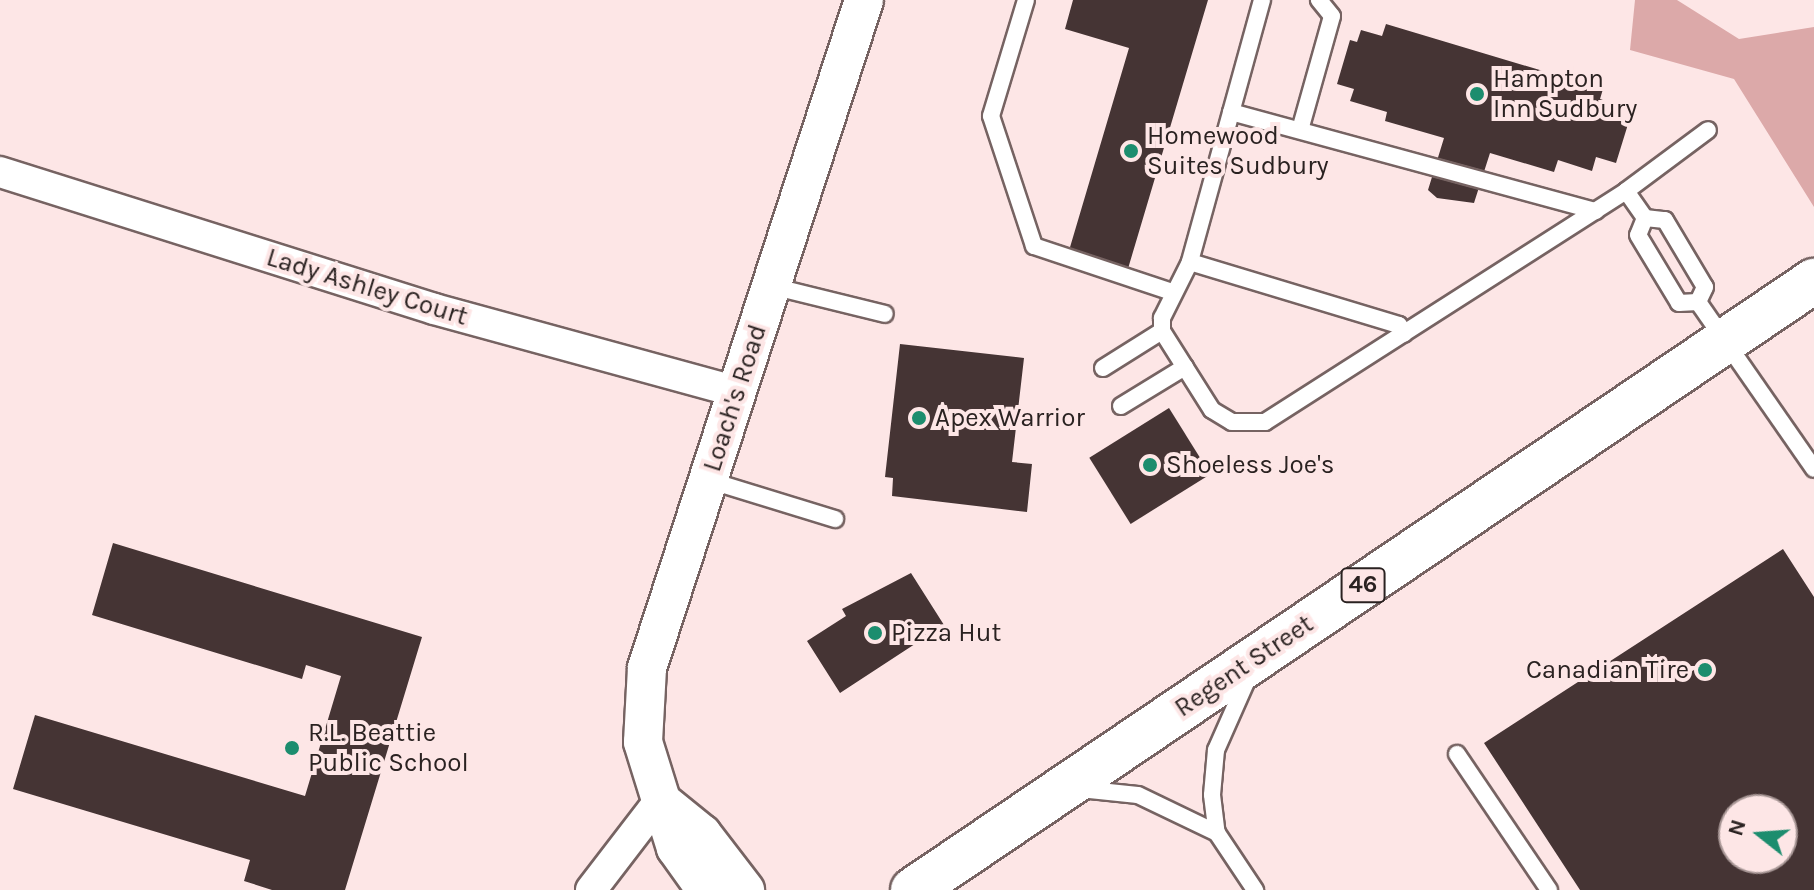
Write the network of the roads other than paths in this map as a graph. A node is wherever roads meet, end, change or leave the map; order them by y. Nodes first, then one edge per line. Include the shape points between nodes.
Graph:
1 (864, 0) edge
2 (1026, 0) edge
3 (1262, 0) edge
4 (1319, 0) edge
5 (1231, 112) junction
6 (1300, 130) junction
7 (1708, 130) dead end
8 (0, 172) edge
9 (1626, 191) junction
10 (1596, 211) junction
11 (1645, 218) junction
12 (1190, 262) junction
13 (1814, 281) edge
14 (771, 286) junction
15 (1172, 292) junction
16 (1698, 302) junction
17 (885, 314) dead end
18 (1162, 331) junction
19 (1404, 334) junction
20 (1723, 341) junction
21 (1185, 367) junction
22 (1103, 368) dead end
23 (737, 392) junction
24 (1121, 406) dead end
25 (1814, 469) edge
26 (708, 480) junction
27 (835, 519) dead end
28 (1265, 651) junction
29 (1457, 754) dead end
30 (1063, 788) junction
31 (660, 800) junction
32 (1217, 833) junction
33 (591, 890) edge
34 (706, 890) edge
35 (745, 890) edge
36 (913, 890) edge
37 (1255, 890) edge
38 (1549, 890) edge

1 - 14 street, Loach's Road
2 - 15 lane via 991,116 1034,246
3 - 5 lane
4 - 6 lane via 1332,16
5 - 6 lane
5 - 12 lane
6 - 10 lane
7 - 9 lane
8 - 23 street, Lady Ashley Court via 434,309
9 - 10 lane
9 - 11 lane
10 - 19 lane
11 - 16 lane via 1665,220 1705,287
11 - 16 lane via 1638,235 1679,303
12 - 15 lane
12 - 19 lane via 1399,325
13 - 20 main road, Regent Street / 46
14 - 17 lane
14 - 23 street, Loach's Road
15 - 18 lane
16 - 20 lane
18 - 21 lane
18 - 22 lane
19 - 21 lane via 1265,422 1247,425 1212,410
20 - 25 lane
20 - 28 main road, Regent Street / 46
21 - 24 lane
23 - 26 street, Loach's Road
26 - 27 lane
26 - 31 street, Loach's Road via 647,668 643,742
28 - 30 main road, Regent Street / 46
28 - 32 lane via 1231,705 1216,750 1212,795
29 - 38 lane
30 - 32 lane via 1138,795
30 - 36 main road, Regent Street / 46
31 - 33 street
31 - 34 street, Loach's Road via 676,848
31 - 35 street via 702,834
32 - 37 lane

